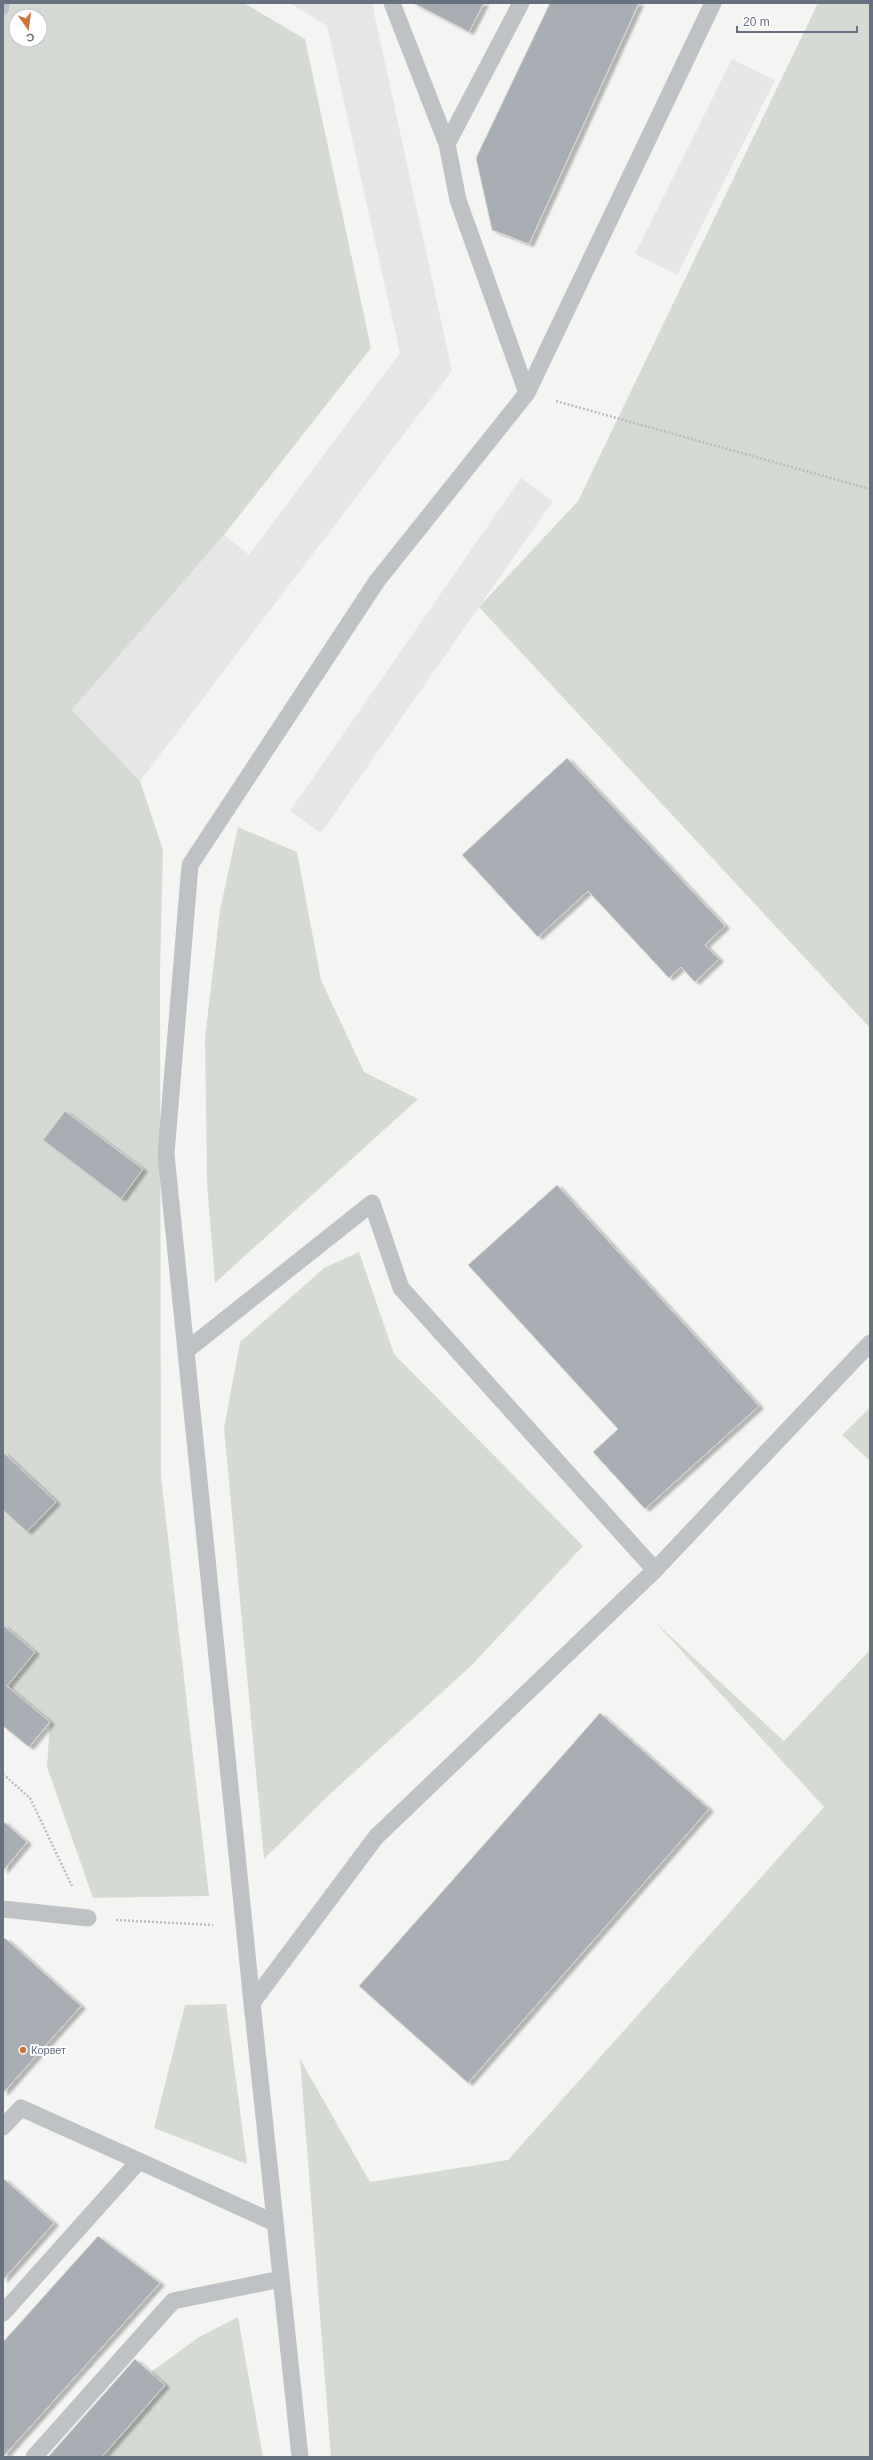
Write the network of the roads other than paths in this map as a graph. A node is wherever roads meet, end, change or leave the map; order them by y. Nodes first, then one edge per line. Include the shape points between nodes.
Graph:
1 (392, 3) edge
2 (521, 3) edge
3 (713, 3) edge
4 (447, 144) junction
5 (527, 393) junction
6 (870, 1343) edge
7 (187, 1350) junction
8 (655, 1570) junction
9 (3, 1909) edge
10 (88, 1918) road end
11 (252, 2003) junction
12 (3, 2127) edge
13 (139, 2161) junction
14 (274, 2223) junction
15 (282, 2279) junction
16 (3, 2313) edge
17 (34, 2457) edge
18 (300, 2457) edge

1 - 4 lane
2 - 4 lane
3 - 5 lane
4 - 5 lane via 458,200
5 - 7 lane via 376,581 190,865 166,1154
6 - 8 lane
7 - 8 lane via 372,1203 401,1288
7 - 11 lane
8 - 11 lane via 376,1837
9 - 10 lane
11 - 14 lane
12 - 13 lane via 21,2108
13 - 14 lane
13 - 16 lane
14 - 15 lane
15 - 17 lane via 173,2301
15 - 18 lane

